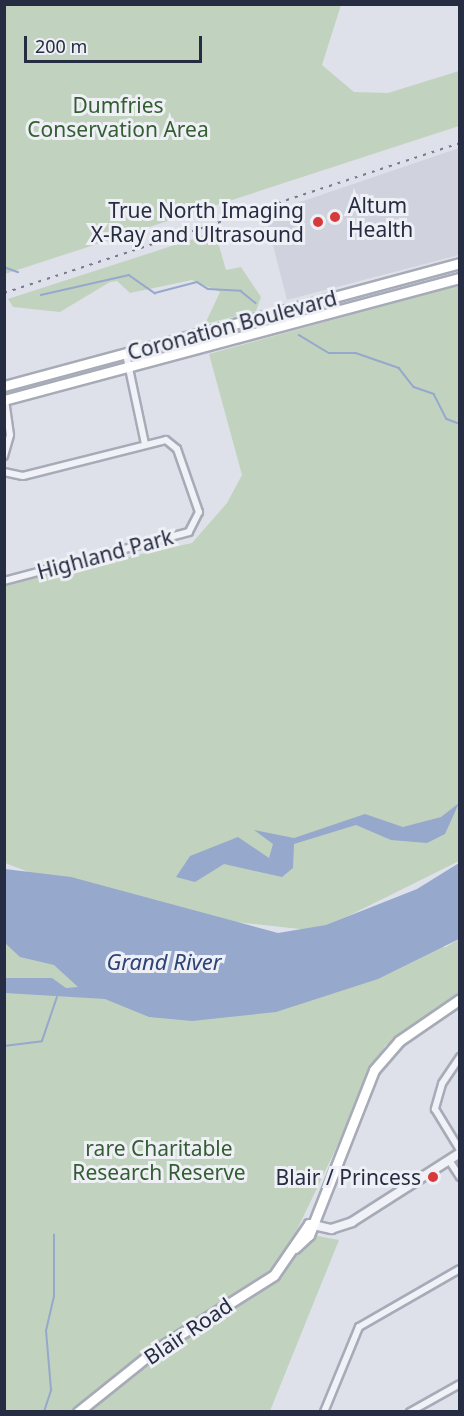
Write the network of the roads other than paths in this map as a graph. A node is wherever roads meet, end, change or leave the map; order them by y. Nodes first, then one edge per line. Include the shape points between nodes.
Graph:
1 (459, 263) edge
2 (459, 278) edge
3 (236, 324) junction
4 (239, 337) junction
5 (126, 354) junction
6 (129, 368) junction
7 (4, 386) edge
8 (5, 399) edge
9 (145, 444) junction
10 (4, 456) edge
11 (4, 472) edge
12 (4, 581) edge
13 (459, 999) edge
14 (459, 1057) edge
15 (459, 1152) edge
16 (449, 1160) junction
17 (459, 1177) edge
18 (309, 1224) junction
19 (459, 1269) edge
20 (459, 1384) edge
21 (78, 1412) edge
22 (324, 1412) edge
23 (410, 1412) edge

1 - 3 main road, Coronation Boulevard
2 - 4 main road, Coronation Boulevard
3 - 4 main road
3 - 5 main road, Coronation Boulevard
4 - 6 main road, Coronation Boulevard
5 - 6 street
5 - 7 main road, Coronation Boulevard
6 - 8 main road, Coronation Boulevard
6 - 9 street
8 - 10 street via 10,435
9 - 11 street, Highland Park via 23,476
9 - 12 street, Highland Park via 166,440 177,449 199,512 189,532
13 - 18 main road, Blair Road via 382,1059 367,1082
14 - 15 street via 442,1084 435,1109
15 - 16 street
16 - 17 street
16 - 18 street via 352,1222 331,1229
18 - 21 main road, Blair Road via 309,1235 274,1275 154,1351
19 - 22 street via 359,1327
20 - 23 street

